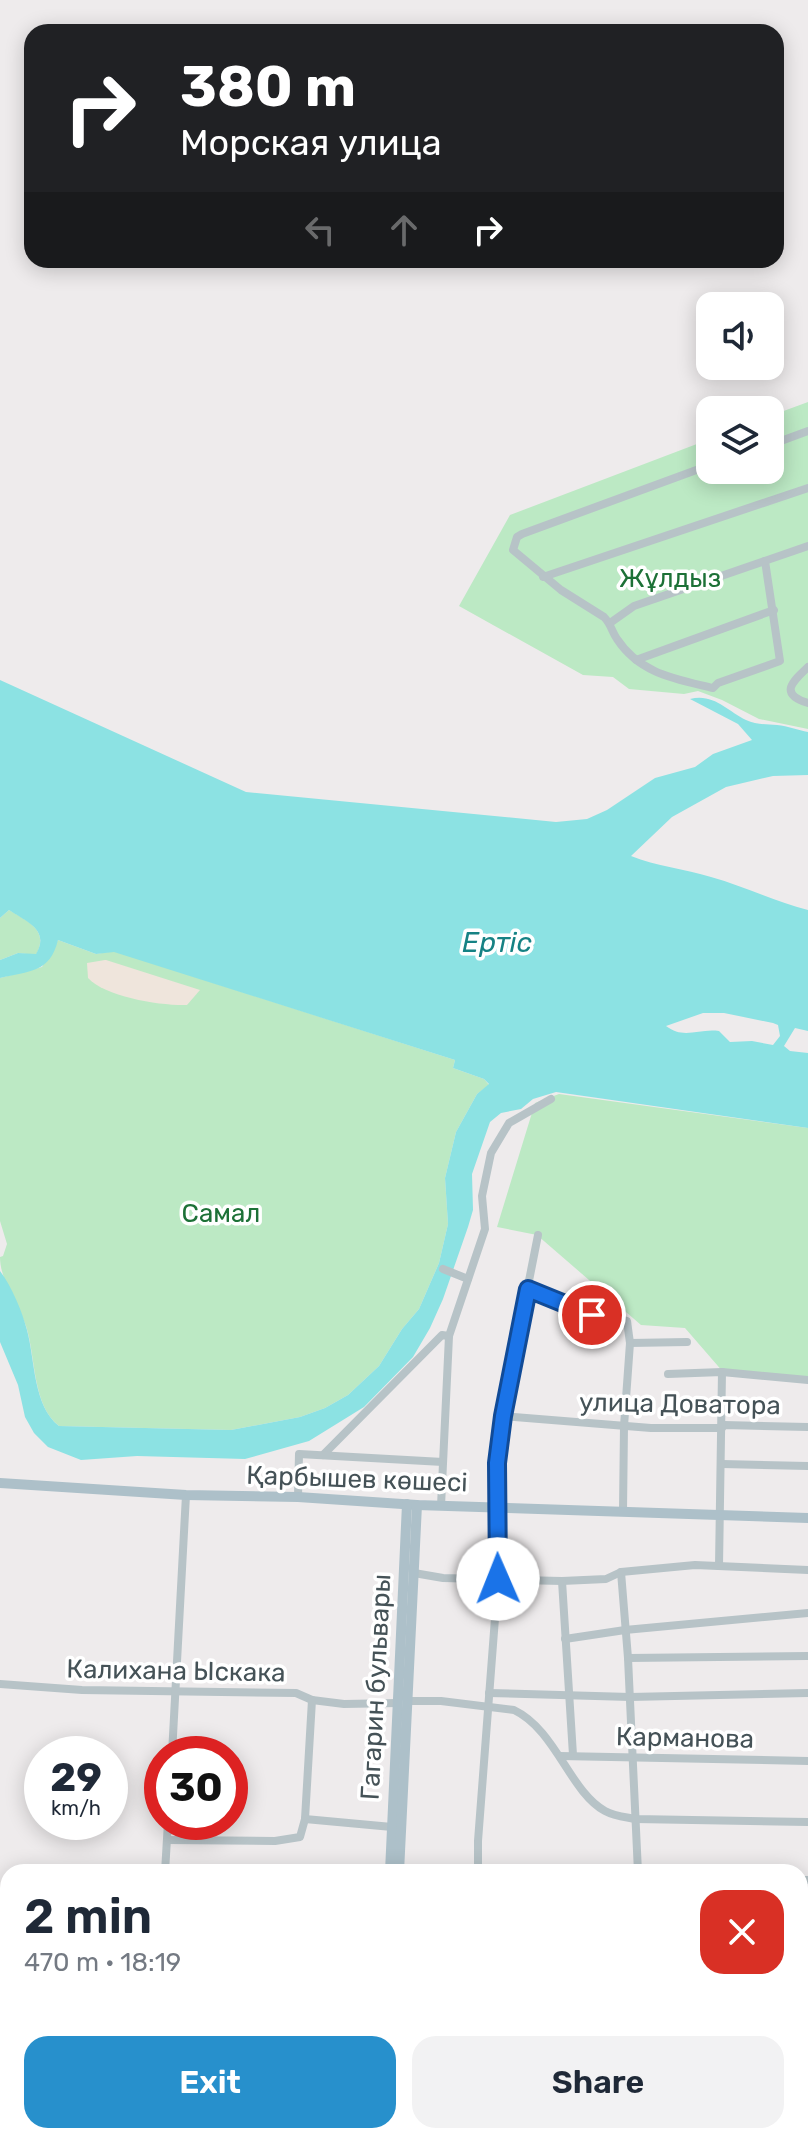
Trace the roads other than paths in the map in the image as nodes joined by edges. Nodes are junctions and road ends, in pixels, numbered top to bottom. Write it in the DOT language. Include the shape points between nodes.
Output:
graph roads {
  1 [pos="808,431"];
  2 [pos="784,440"];
  3 [pos="696,470"];
  4 [pos="808,488"];
  5 [pos="808,546"];
  6 [pos="765,561"];
  7 [pos="543,577"];
  8 [pos="774,610"];
  9 [pos="610,623"];
  10 [pos="636,660"];
  11 [pos="808,667"];
  12 [pos="808,703"];
  13 [pos="551,1099"];
  14 [pos="538,1235"];
  15 [pos="443,1269"];
  16 [pos="468,1279"];
  17 [pos="528,1289"];
  18 [pos="449,1336"];
  19 [pos="687,1342"];
  20 [pos="630,1343"];
  21 [pos="722,1372"];
  22 [pos="668,1374"];
  23 [pos="808,1380"];
  24 [pos="503,1416"];
  25 [pos="624,1426"];
  26 [pos="808,1427"];
  27 [pos="722,1428"];
  28 [pos="323,1455"];
  29 [pos="443,1462"];
  30 [pos="722,1464"];
  31 [pos="808,1466"];
  32 [pos="0,1483"];
  33 [pos="186,1495"];
  34 [pos="298,1497"];
  35 [pos="412,1504"];
  36 [pos="441,1506"];
  37 [pos="497,1506"];
  38 [pos="623,1511"];
  39 [pos="721,1514"];
  40 [pos="808,1518"];
  41 [pos="719,1566"];
  42 [pos="808,1570"];
  43 [pos="621,1572"];
  44 [pos="414,1573"];
  45 [pos="498,1579"];
  46 [pos="562,1581"];
  47 [pos="808,1613"];
  48 [pos="625,1630"];
  49 [pos="565,1639"];
  50 [pos="808,1656"];
  51 [pos="628,1658"];
  52 [pos="0,1684"];
  53 [pos="176,1693"];
  54 [pos="489,1693"];
  55 [pos="808,1693"];
  56 [pos="569,1696"];
  57 [pos="630,1697"];
  58 [pos="312,1700"];
  59 [pos="403,1702"];
  60 [pos="488,1707"];
  61 [pos="173,1736"];
  62 [pos="573,1755"];
  63 [pos="560,1756"];
  64 [pos="633,1757"];
  65 [pos="808,1761"];
  66 [pos="305,1819"];
  67 [pos="635,1819"];
  68 [pos="808,1822"];
  69 [pos="392,1827"];
  70 [pos="167,1840"];
  71 [pos="199,1840"];
  72 [pos="166,1864"];
  73 [pos="390,1864"];
  74 [pos="399,1864"];
  75 [pos="478,1864"];
  76 [pos="638,1864"];
  1 -- 2 [label="street"];
  3 -- 7 [label="street" via="522,534 513,550"];
  4 -- 7 [label="street"];
  5 -- 6 [label="street"];
  6 -- 8 [label="street"];
  6 -- 9 [label="street" via="634,606"];
  7 -- 9 [label="street"];
  8 -- 10 [label="street"];
  8 -- 10 [label="street" via="778,664 713,688 647,670"];
  9 -- 10 [label="street" via="616,639"];
  11 -- 12 [label="street" via="790,688 798,700"];
  13 -- 16 [label="street" via="509,1123 491,1153 482,1196 485,1229"];
  14 -- 17 [label="street"];
  15 -- 16 [label="street"];
  16 -- 18 [label="street"];
  17 -- 20 [label="street" via="579,1311 627,1321"];
  17 -- 24 [label="street"];
  18 -- 28 [label="street" via="442,1335"];
  18 -- 29 [label="street"];
  19 -- 20 [label="street"];
  20 -- 25 [label="street"];
  21 -- 22 [label="street"];
  21 -- 23 [label="street"];
  21 -- 27 [label="street"];
  24 -- 25 [label="street, улица Доватора"];
  24 -- 37 [label="street"];
  25 -- 27 [label="street, улица Доватора"];
  25 -- 38 [label="street"];
  26 -- 27 [label="street, улица Доватора"];
  27 -- 30 [label="street"];
  28 -- 29 [label="street"];
  28 -- 34 [label="street" via="299,1454"];
  29 -- 36 [label="street"];
  30 -- 31 [label="street"];
  30 -- 39 [label="street"];
  32 -- 33 [label="main road, Қарбышев көшесі"];
  33 -- 34 [label="main road, Қарбышев көшесі"];
  33 -- 53 [label="street"];
  34 -- 35 [label="main road, Қарбышев көшесі"];
  35 -- 36 [label="main road, Қарбышев көшесі"];
  35 -- 44 [label="main road, Гагарин бульвары"];
  35 -- 59 [label="main road, Гагарин бульвары"];
  36 -- 37 [label="main road, Қарбышев көшесі"];
  37 -- 38 [label="main road, Қарбышев көшесі"];
  37 -- 45 [label="street"];
  38 -- 39 [label="main road, Қарбышев көшесі"];
  39 -- 40 [label="main road, Қарбышев көшесі"];
  39 -- 41 [label="street"];
  41 -- 42 [label="street"];
  41 -- 43 [label="street"];
  43 -- 46 [label="street" via="606,1579"];
  43 -- 48 [label="street"];
  44 -- 45 [label="street"];
  44 -- 59 [label="main road, Гагарин бульвары"];
  45 -- 46 [label="street"];
  45 -- 54 [label="street"];
  46 -- 49 [label="street"];
  47 -- 48 [label="street"];
  48 -- 49 [label="street"];
  48 -- 51 [label="street"];
  49 -- 56 [label="street"];
  50 -- 51 [label="street"];
  51 -- 57 [label="street"];
  52 -- 53 [label="street, Калихана Ыскака"];
  53 -- 58 [label="street, Калихана Ыскака" via="296,1693"];
  53 -- 61 [label="street"];
  54 -- 56 [label="street"];
  54 -- 60 [label="street"];
  55 -- 57 [label="street"];
  56 -- 57 [label="street"];
  56 -- 62 [label="street"];
  57 -- 64 [label="street"];
  58 -- 59 [label="street, Калихана Ыскака"];
  58 -- 66 [label="street"];
  59 -- 60 [label="street, Калихана Ыскака"];
  59 -- 69 [label="main road, Гагарин бульвары"];
  59 -- 74 [label="main road, Гагарин бульвары"];
  60 -- 63 [label="street, Калихана Ыскака" via="523,1714"];
  60 -- 75 [label="street"];
  62 -- 63 [label="street, Карманова"];
  62 -- 64 [label="street, Карманова"];
  63 -- 67 [label="street, Калихана Ыскака" via="590,1801 609,1814"];
  64 -- 65 [label="street, Карманова"];
  64 -- 67 [label="street"];
  66 -- 69 [label="street"];
  66 -- 71 [label="street" via="300,1837"];
  67 -- 68 [label="street, Калихана Ыскака"];
  67 -- 76 [label="street"];
  69 -- 73 [label="main road, Гагарин бульвары"];
  70 -- 72 [label="street"];
}
